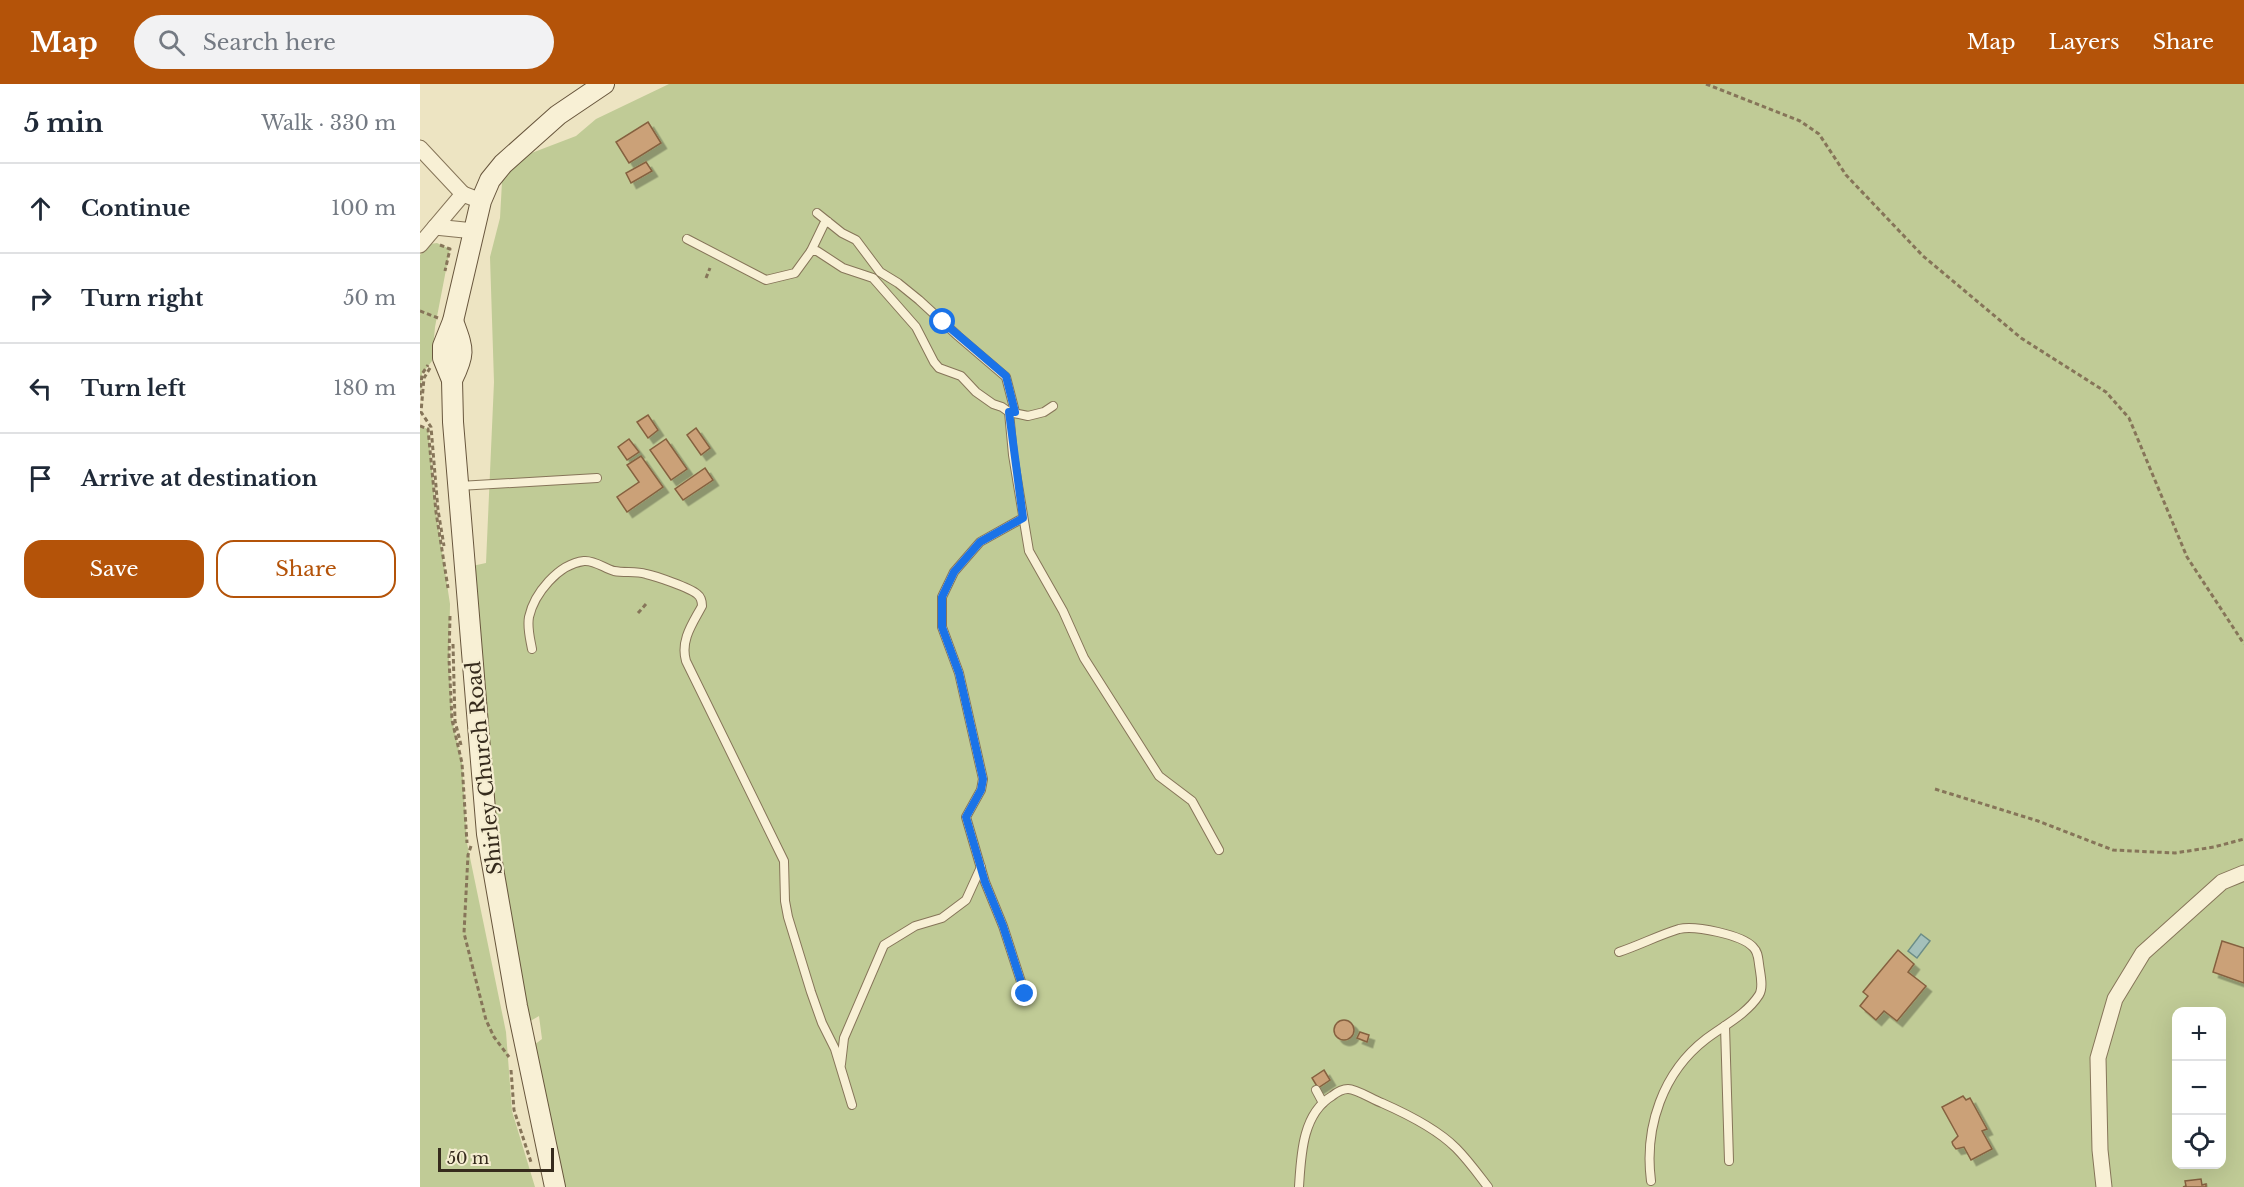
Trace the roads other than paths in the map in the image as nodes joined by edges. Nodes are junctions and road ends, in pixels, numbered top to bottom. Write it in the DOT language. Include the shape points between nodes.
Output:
graph roads {
  1 [pos="604,84"];
  2 [pos="420,148"];
  3 [pos="472,198"];
  4 [pos="817,213"];
  5 [pos="828,222"];
  6 [pos="435,227"];
  7 [pos="474,231"];
  8 [pos="687,239"];
  9 [pos="420,245"];
  10 [pos="811,251"];
  11 [pos="1053,406"];
  12 [pos="1012,412"];
  13 [pos="597,478"];
  14 [pos="458,486"];
  15 [pos="1023,518"];
  16 [pos="532,649"];
  17 [pos="1219,850"];
  18 [pos="981,867"];
  19 [pos="2244,873"];
  20 [pos="1619,952"];
  21 [pos="1025,994"];
  22 [pos="1725,1026"];
  23 [pos="840,1068"];
  24 [pos="1316,1089"];
  25 [pos="1323,1103"];
  26 [pos="852,1105"];
  27 [pos="1729,1161"];
  28 [pos="1300,1174"];
  29 [pos="1651,1181"];
  30 [pos="555,1187"];
  31 [pos="1299,1187"];
  32 [pos="1307,1187"];
  33 [pos="1488,1187"];
  34 [pos="2104,1187"];
  1 -- 3 [label="street" via="558,115"];
  2 -- 3 [label="street"];
  3 -- 6 [label="street"];
  3 -- 7 [label="street"];
  4 -- 5 [label="lane"];
  5 -- 10 [label="lane"];
  5 -- 12 [label="lane" via="856,240 880,272 919,300 1006,376"];
  6 -- 7 [label="street"];
  6 -- 9 [label="street"];
  7 -- 14 [label="street, Shirley Church Road" via="443,321 462,348 452,380"];
  8 -- 10 [label="lane" via="766,280 795,273"];
  10 -- 12 [label="lane" via="873,278 916,327 939,368 961,376 976,392"];
  11 -- 12 [label="lane" via="1028,416"];
  12 -- 15 [label="lane"];
  13 -- 14 [label="lane"];
  14 -- 30 [label="street, Shirley Church Road" via="487,834 517,1006"];
  15 -- 17 [label="lane" via="1029,550 1084,658 1159,776 1192,801"];
  15 -- 18 [label="lane" via="980,542 954,572 942,597 942,627 959,673 983,779 966,817"];
  16 -- 23 [label="lane" via="528,631 534,603 564,567 592,562 614,571 645,573 697,593 702,606 685,642 686,661 784,861 788,917"];
  18 -- 21 [label="lane"];
  18 -- 23 [label="lane" via="966,900 942,918 915,926 884,945 844,1038"];
  19 -- 34 [label="street" via="2222,882 2143,953 2115,999 2098,1058"];
  20 -- 22 [label="lane" via="1680,929 1697,928 1744,940 1758,954 1761,989 1744,1011"];
  22 -- 27 [label="lane"];
  22 -- 29 [label="lane" via="1686,1056 1668,1082 1649,1138"];
  23 -- 26 [label="lane"];
  24 -- 25 [label="lane"];
  25 -- 28 [label="lane" via="1311,1119 1304,1140"];
  25 -- 33 [label="lane" via="1347,1089 1400,1111 1455,1147"];
  28 -- 31 [label="lane"];
  28 -- 32 [label="lane"];
}
